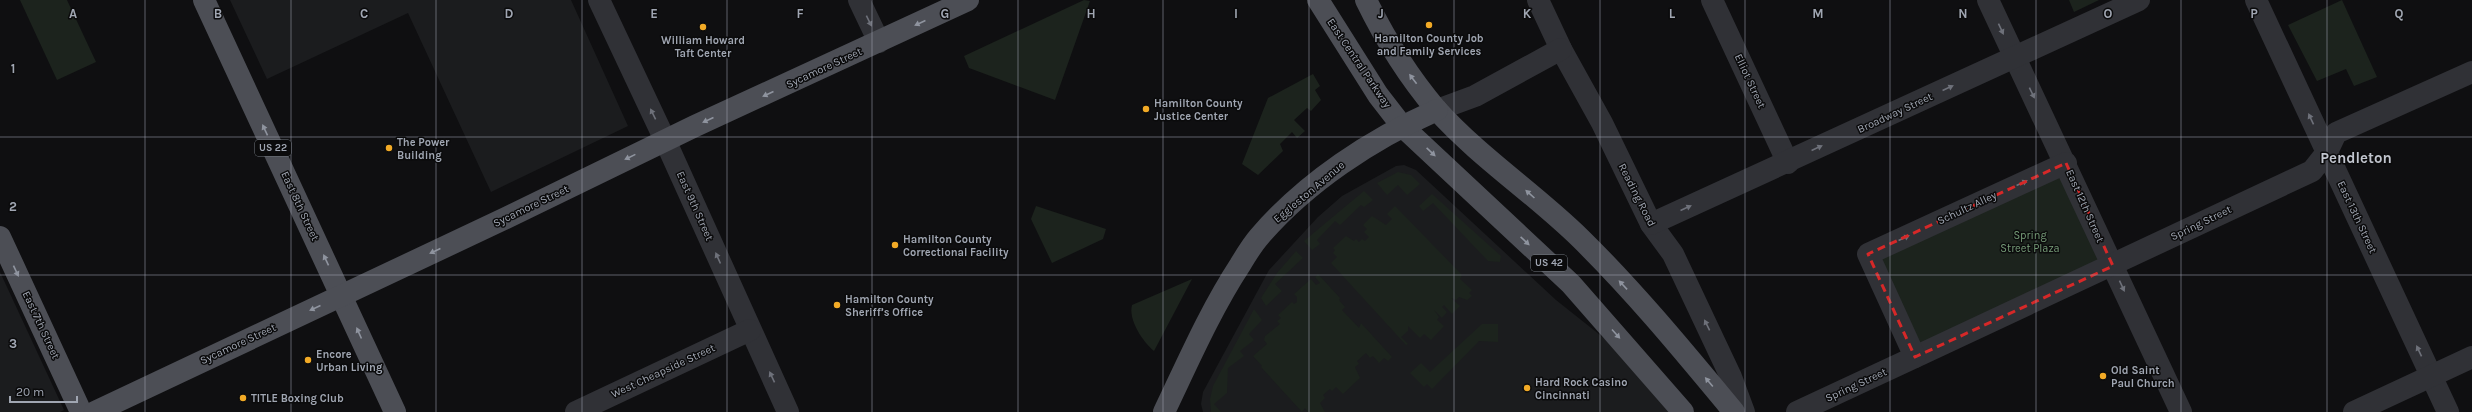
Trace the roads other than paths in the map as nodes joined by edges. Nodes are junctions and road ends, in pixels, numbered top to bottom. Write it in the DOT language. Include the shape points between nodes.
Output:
graph roads {
  1 [pos="204,0"];
  2 [pos="599,0"];
  3 [pos="859,0"];
  4 [pos="968,0"];
  5 [pos="1318,0"];
  6 [pos="1366,0"];
  7 [pos="1538,0"];
  8 [pos="1712,0"];
  9 [pos="1988,0"];
  10 [pos="2256,0"];
  11 [pos="2132,3"];
  12 [pos="879,42"];
  13 [pos="1561,50"];
  14 [pos="2015,58"];
  15 [pos="2472,72"];
  16 [pos="1437,110"];
  17 [pos="1402,126"];
  18 [pos="665,140"];
  19 [pos="2326,152"];
  20 [pos="1788,163"];
  21 [pos="2066,163"];
  22 [pos="1651,224"];
  23 [pos="0,237"];
  24 [pos="2113,266"];
  25 [pos="342,296"];
  26 [pos="750,330"];
  27 [pos="1914,357"];
  28 [pos="2472,357"];
  29 [pos="2431,376"];
  30 [pos="81,412"];
  31 [pos="94,412"];
  32 [pos="396,412"];
  33 [pos="576,412"];
  34 [pos="788,412"];
  35 [pos="1164,412"];
  36 [pos="1683,412"];
  37 [pos="1734,412"];
  38 [pos="1744,412"];
  39 [pos="1797,412"];
  40 [pos="2181,412"];
  41 [pos="2354,412"];
  42 [pos="2448,412"];
  25 -- 1 [label="main road, East 8th Street / US 22, one-way"];
  18 -- 2 [label="street, East 9th Street, one-way"];
  3 -- 12 [label="street, one-way"];
  4 -- 12 [label="main road, Sycamore Street, one-way"];
  5 -- 17 [label="main road, East Central Parkway / US 42" via="1365,75"];
  16 -- 6 [label="main road, one-way" via="1411,77 1380,29"];
  7 -- 13 [label="street, Reading Road"];
  8 -- 20 [label="street, Elliot Street"];
  9 -- 14 [label="street, East 12th Street, one-way"];
  19 -- 10 [label="street, East 13th Street, one-way"];
  11 -- 14 [label="street, Broadway Street"];
  12 -- 18 [label="main road, Sycamore Street, one-way"];
  13 -- 16 [label="street, Eggleston Avenue" via="1475,96"];
  13 -- 22 [label="street, Reading Road" via="1598,117"];
  20 -- 14 [label="street, Broadway Street, one-way"];
  14 -- 21 [label="street, East 12th Street, one-way"];
  15 -- 19 [label="street, Spring Street" via="2336,133"];
  16 -- 17 [label="main road, Eggleston Avenue"];
  37 -- 16 [label="main road, one-way" via="1661,326 1580,238"];
  17 -- 35 [label="main road, Eggleston Avenue" via="1332,170 1258,237 1229,281"];
  17 -- 36 [label="main road, US 42, one-way" via="1572,284"];
  18 -- 25 [label="main road, Sycamore Street, one-way"];
  26 -- 18 [label="street, East 9th Street, one-way"];
  19 -- 24 [label="street, Spring Street" via="2312,171"];
  29 -- 19 [label="street, East 13th Street, one-way"];
  22 -- 20 [label="street, Broadway Street, one-way"];
  21 -- 24 [label="street, East 12th Street"];
  27 -- 21 [label="street, Schultz Alley, one-way" via="1868,254"];
  38 -- 22 [label="street, Reading Road, one-way" via="1732,377 1673,254"];
  23 -- 30 [label="main road, East 7th Street, one-way"];
  24 -- 27 [label="street, Spring Street"];
  24 -- 40 [label="street, East 12th Street, one-way"];
  25 -- 31 [label="main road, Sycamore Street, one-way"];
  32 -- 25 [label="main road, East 8th Street / US 22, one-way"];
  26 -- 33 [label="street, West Cheapside Street"];
  34 -- 26 [label="street, East 9th Street, one-way"];
  27 -- 39 [label="street, Spring Street"];
  28 -- 29 [label="street"];
  29 -- 41 [label="street"];
  29 -- 42 [label="street, East 13th Street"];
}
